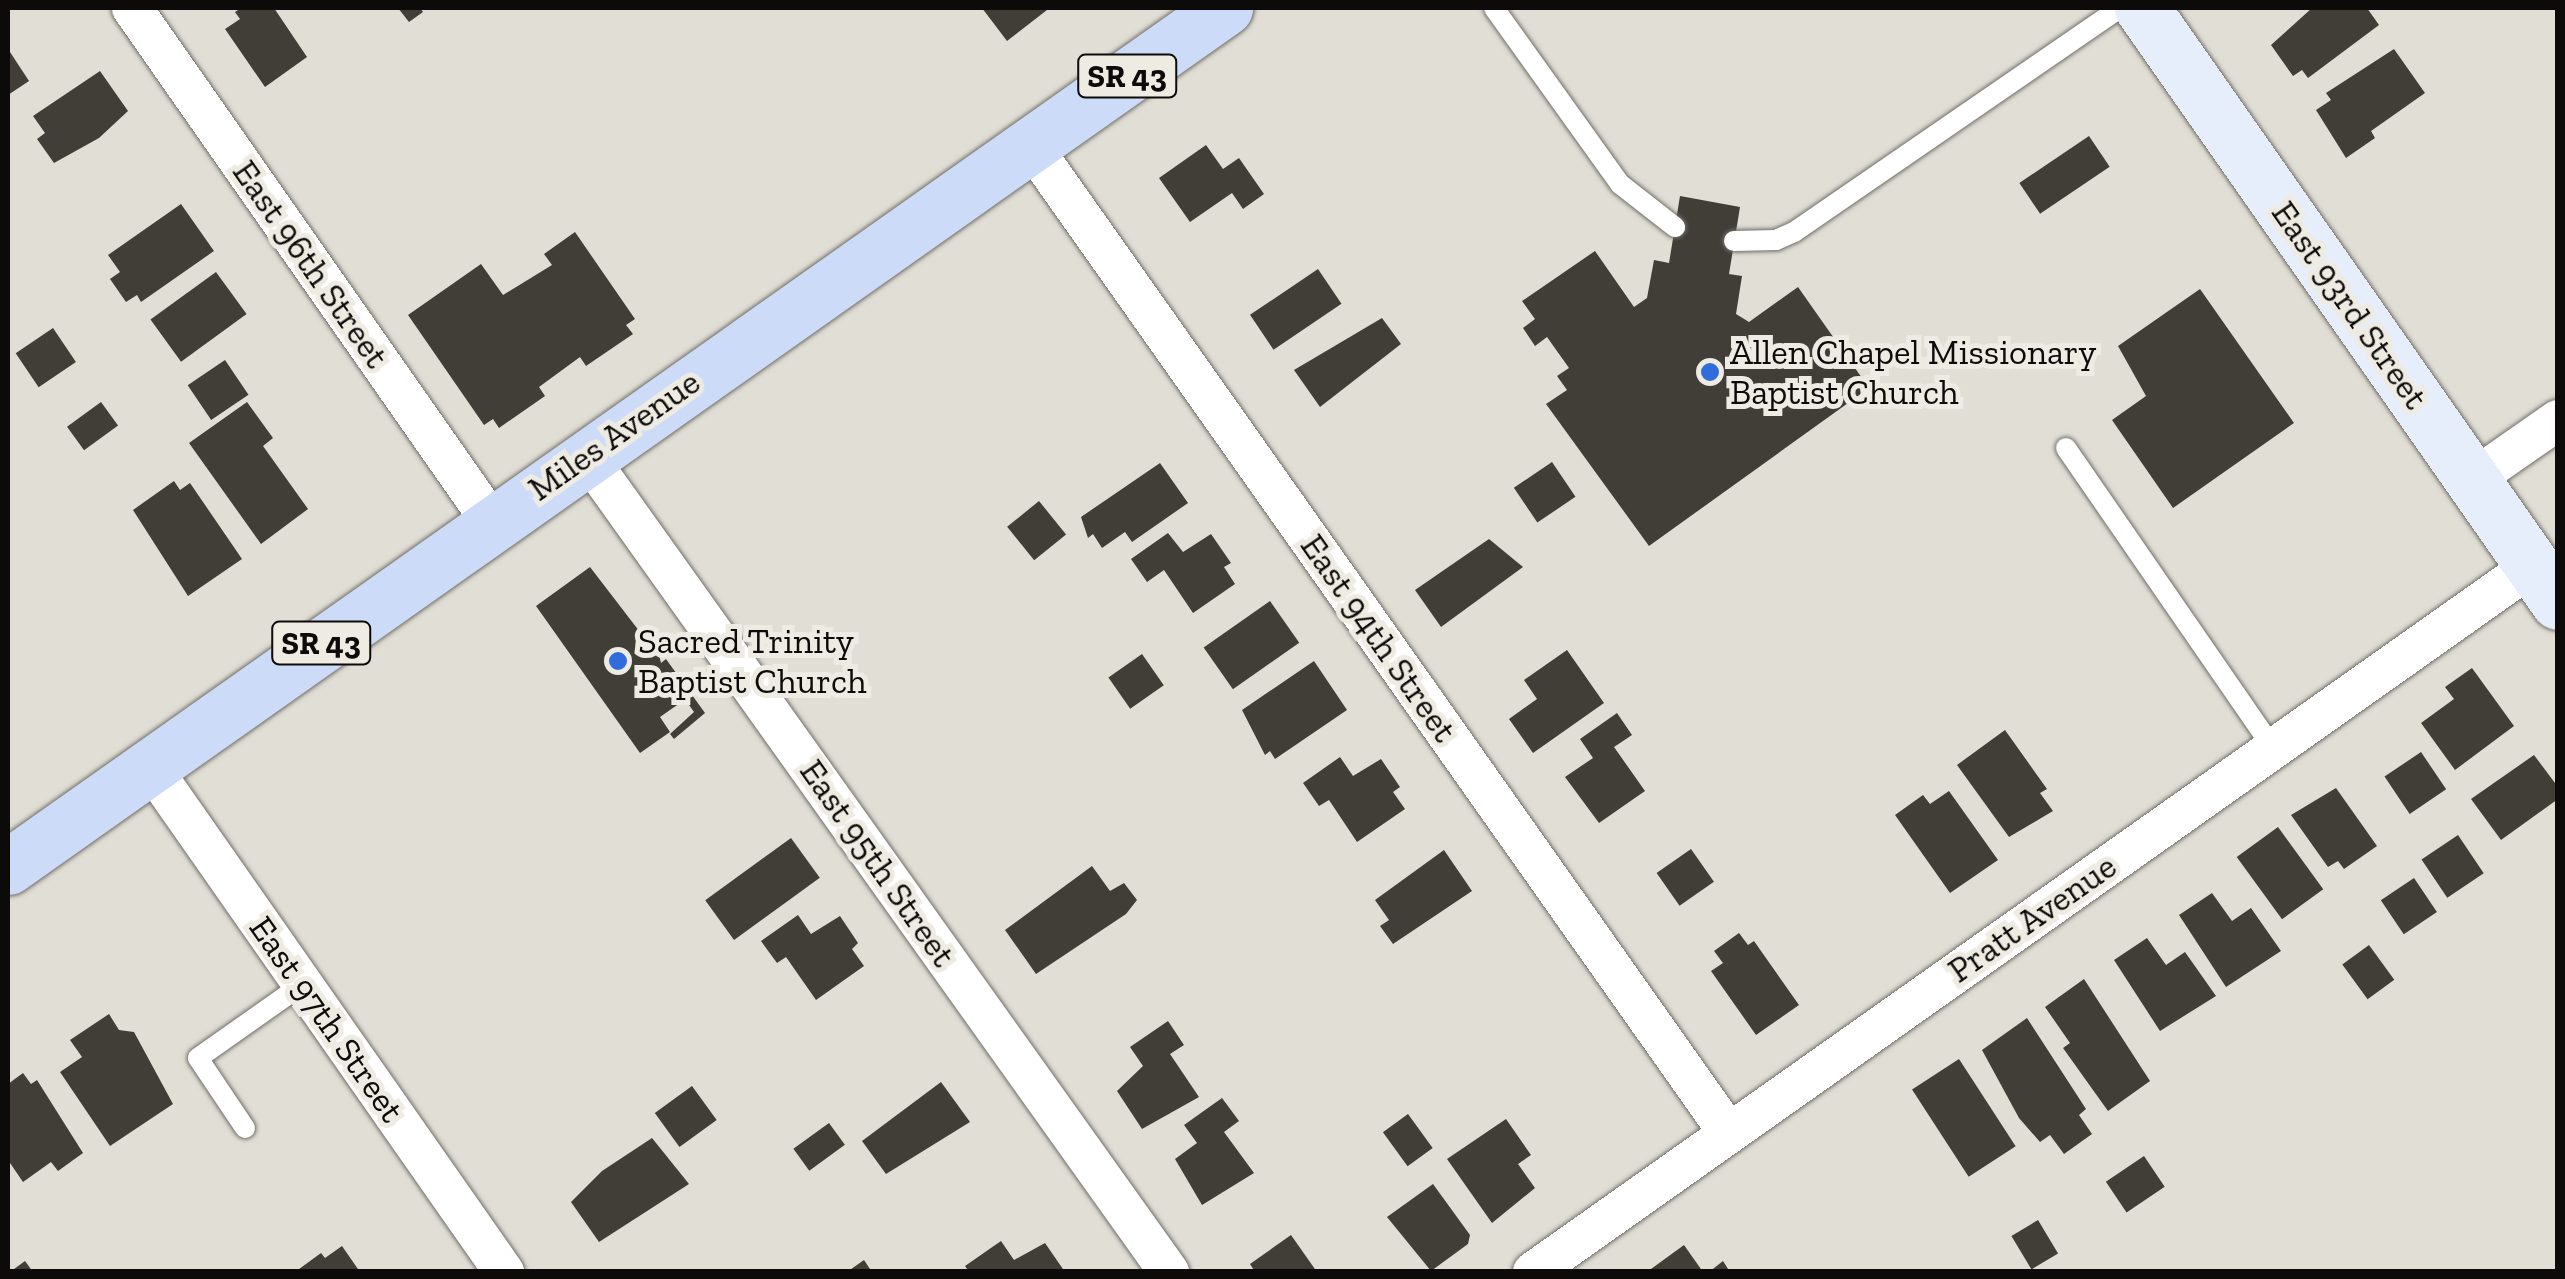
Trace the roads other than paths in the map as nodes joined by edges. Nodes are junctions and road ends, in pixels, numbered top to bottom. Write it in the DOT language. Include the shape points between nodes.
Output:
graph roads {
  1 [pos="132,8"];
  2 [pos="1225,8"];
  3 [pos="1494,8"];
  4 [pos="2120,8"];
  5 [pos="2142,8"];
  6 [pos="1030,144"];
  7 [pos="1674,228"];
  8 [pos="1734,240"];
  9 [pos="2558,420"];
  10 [pos="2066,448"];
  11 [pos="586,455"];
  12 [pos="2472,480"];
  13 [pos="491,520"];
  14 [pos="2545,584"];
  15 [pos="2273,748"];
  16 [pos="150,766"];
  17 [pos="8,867"];
  18 [pos="303,984"];
  19 [pos="245,1128"];
  20 [pos="1728,1132"];
  21 [pos="504,1272"];
  22 [pos="1169,1272"];
  23 [pos="1533,1272"];
  1 -- 13 [label="street, East 96th Street"];
  2 -- 6 [label="main road, Miles Avenue / SR 43"];
  3 -- 7 [label="lane" via="1620,184"];
  4 -- 8 [label="lane" via="1794,232 1776,240"];
  5 -- 12 [label="main road, East 93rd Street"];
  6 -- 11 [label="main road, Miles Avenue / SR 43"];
  6 -- 20 [label="street, East 94th Street"];
  9 -- 12 [label="street"];
  10 -- 15 [label="lane"];
  11 -- 13 [label="main road, Miles Avenue / SR 43"];
  11 -- 22 [label="street, East 95th Street"];
  12 -- 14 [label="main road, East 93rd Street"];
  13 -- 16 [label="main road, Miles Avenue / SR 43"];
  14 -- 15 [label="street, Pratt Avenue"];
  15 -- 20 [label="street, Pratt Avenue"];
  16 -- 17 [label="main road, Miles Avenue / SR 43"];
  16 -- 18 [label="street, East 97th Street"];
  18 -- 19 [label="lane" via="198,1058"];
  18 -- 21 [label="street, East 97th Street"];
  20 -- 23 [label="street, Pratt Avenue"];
}
